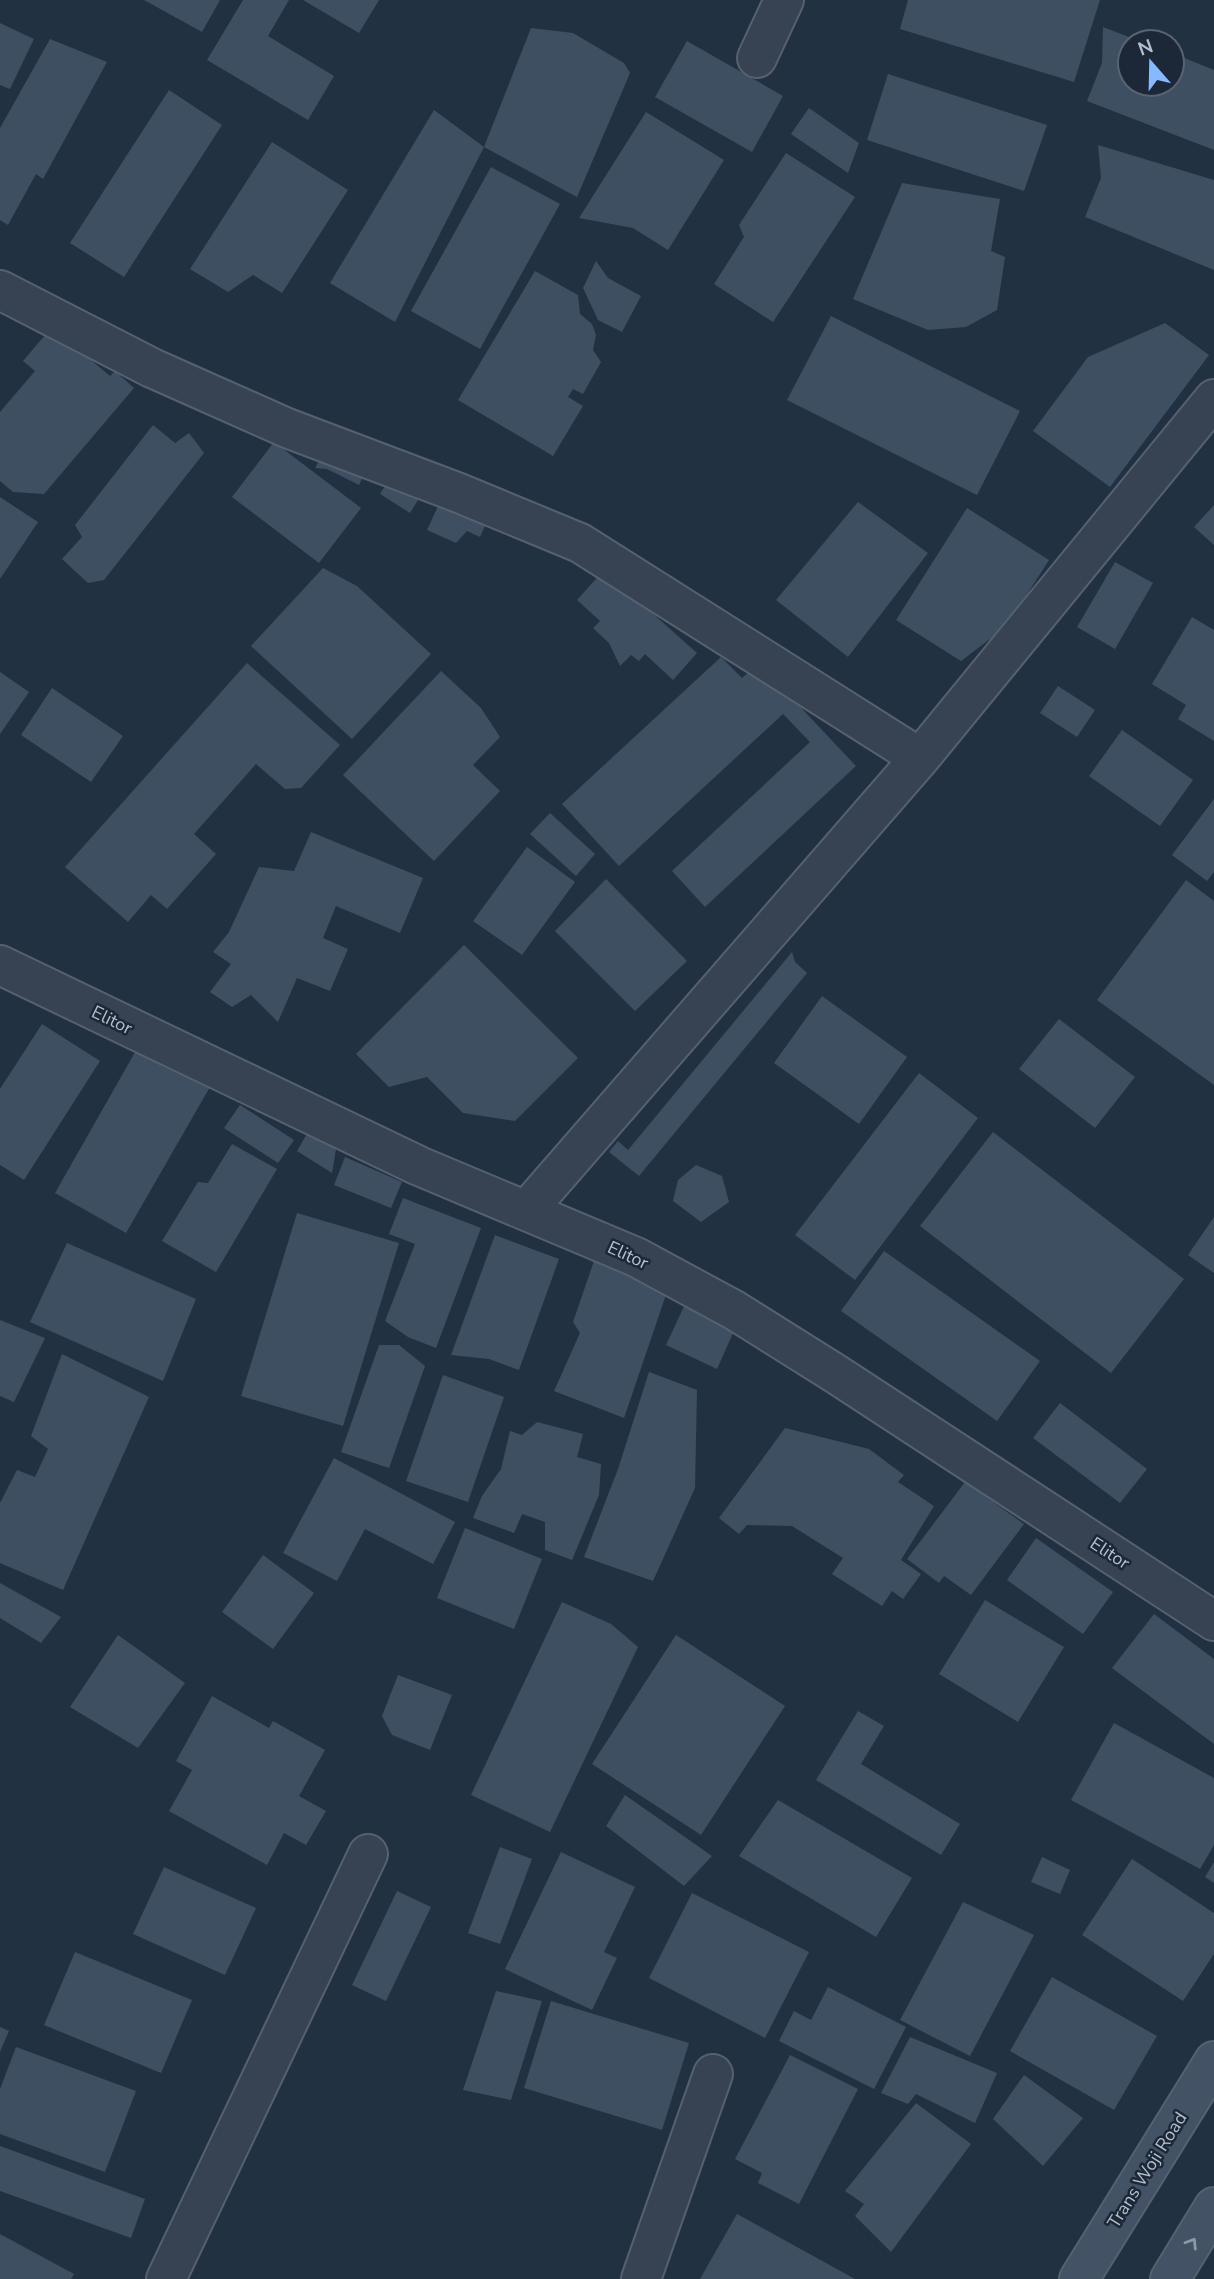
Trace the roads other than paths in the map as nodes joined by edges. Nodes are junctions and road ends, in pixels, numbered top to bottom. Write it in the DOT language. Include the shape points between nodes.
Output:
graph roads {
  1 [pos="784,0"];
  2 [pos="757,58"];
  3 [pos="0,290"];
  4 [pos="1214,399"];
  5 [pos="920,758"];
  6 [pos="0,965"];
  7 [pos="527,1210"];
  8 [pos="1214,1621"];
  9 [pos="368,1854"];
  10 [pos="1214,2062"];
  11 [pos="713,2074"];
  12 [pos="1214,2207"];
  13 [pos="166,2279"];
  14 [pos="641,2279"];
  15 [pos="1079,2279"];
  16 [pos="1170,2279"];
  1 -- 2 [label="street"];
  3 -- 5 [label="street" via="152,368 275,422 580,543"];
  4 -- 5 [label="street"];
  5 -- 7 [label="street"];
  6 -- 7 [label="street, Elitor" via="419,1167"];
  7 -- 8 [label="street, Elitor" via="636,1257 734,1310"];
  9 -- 13 [label="street"];
  10 -- 15 [label="main road, Trans Woji Road"];
  11 -- 14 [label="street"];
  16 -- 12 [label="main road, one-way"];
}
